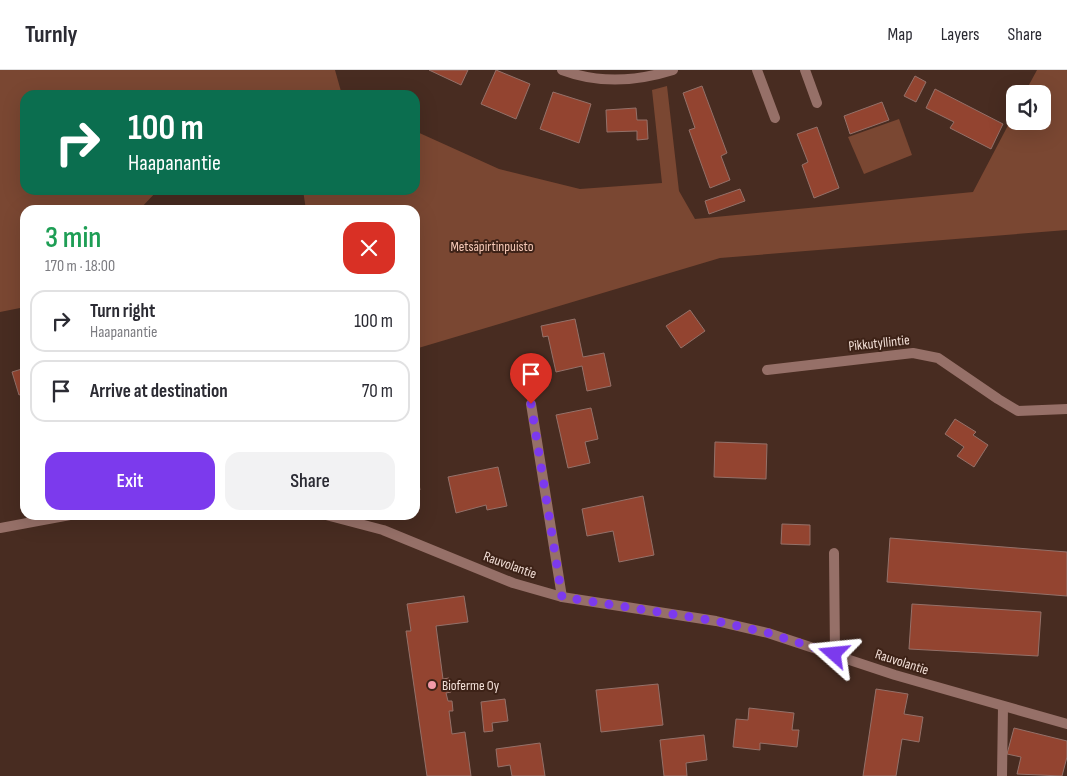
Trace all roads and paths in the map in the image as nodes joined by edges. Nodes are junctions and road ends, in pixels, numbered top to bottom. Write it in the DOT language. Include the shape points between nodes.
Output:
graph roads {
  1 [pos="562,70"];
  2 [pos="672,70"];
  3 [pos="757,70"];
  4 [pos="805,70"];
  5 [pos="817,103"];
  6 [pos="775,118"];
  7 [pos="767,370"];
  8 [pos="531,404"];
  9 [pos="1067,409"];
  10 [pos="43,520"];
  11 [pos="348,520"];
  12 [pos="0,528"];
  13 [pos="834,553"];
  14 [pos="562,597"];
  15 [pos="834,654"];
  16 [pos="1003,707"];
  17 [pos="1067,724"];
  18 [pos="1002,776"];
  1 -- 2 [label="street" via="607,80 639,79"];
  3 -- 6 [label="street"];
  4 -- 5 [label="street"];
  7 -- 9 [label="street, Pikkutyllintie" via="913,353 938,358 1018,411"];
  8 -- 14 [label="street"];
  10 -- 12 [label="street"];
  11 -- 14 [label="street, Rauvolantie" via="425,546 513,584"];
  13 -- 15 [label="street"];
  14 -- 15 [label="street, Rauvolantie" via="716,621"];
  15 -- 16 [label="street, Rauvolantie"];
  16 -- 17 [label="street, Rauvolantie"];
  16 -- 18 [label="street"];
}
